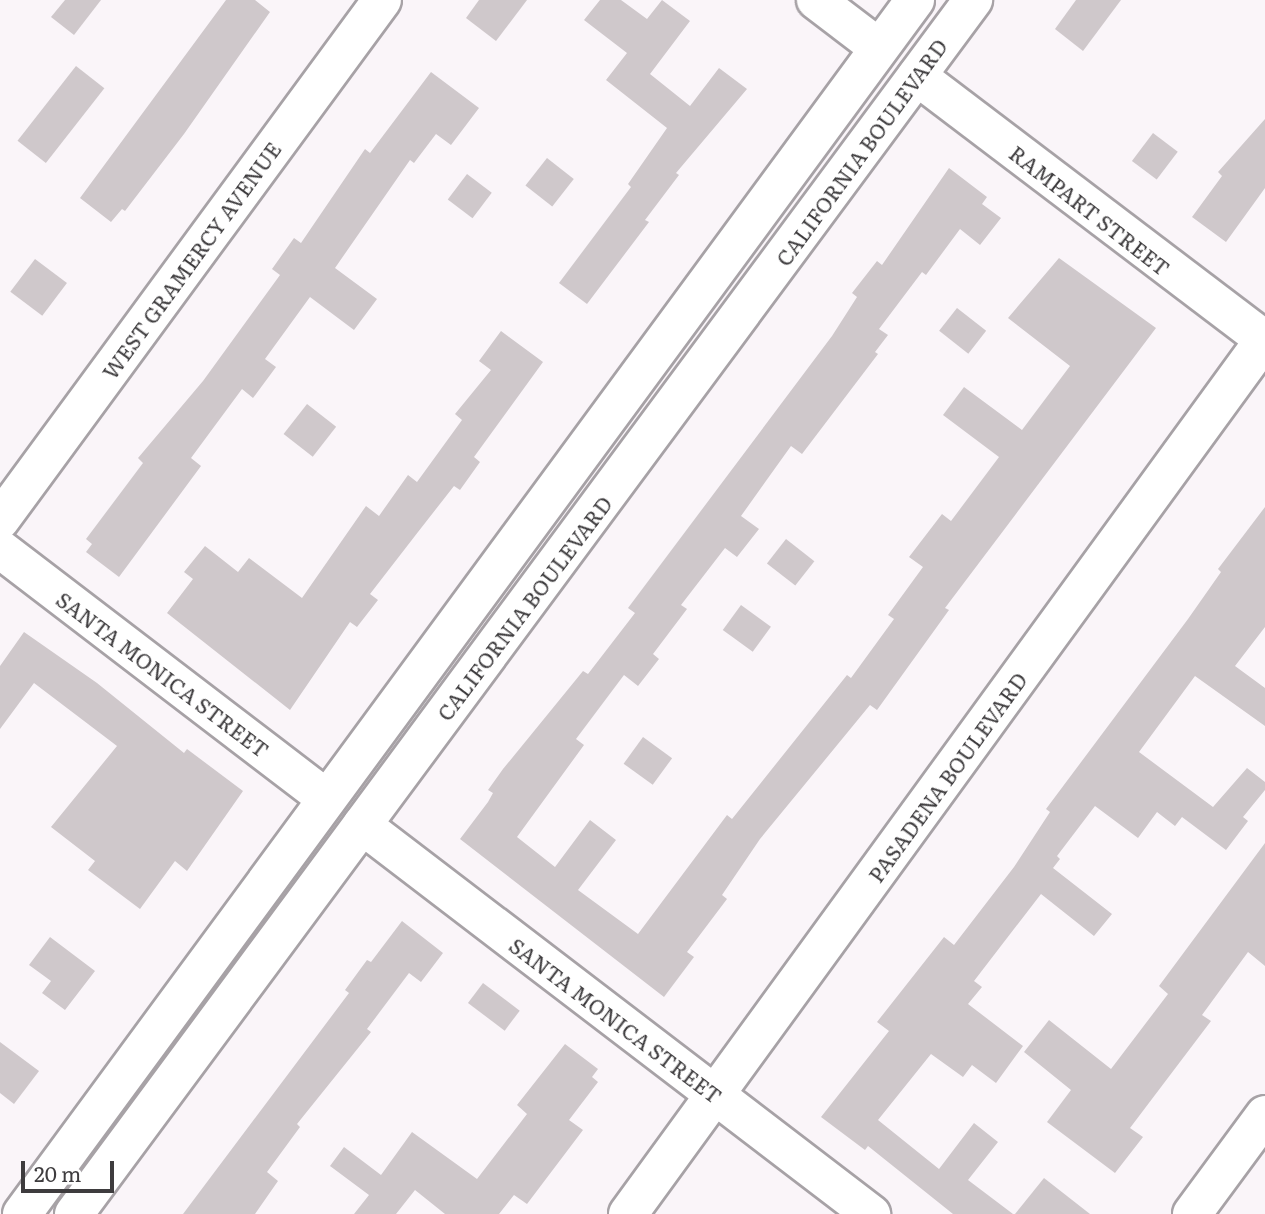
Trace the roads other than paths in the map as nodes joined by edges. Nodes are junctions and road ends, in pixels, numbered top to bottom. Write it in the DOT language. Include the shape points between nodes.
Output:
graph roads {
  1 [pos="382,0"];
  2 [pos="816,0"];
  3 [pos="915,0"];
  4 [pos="972,0"];
  5 [pos="879,48"];
  6 [pos="916,76"];
  7 [pos="1265,340"];
  8 [pos="603,427"];
  9 [pos="640,453"];
  10 [pos="0,520"];
  11 [pos="0,549"];
  12 [pos="326,798"];
  13 [pos="362,825"];
  14 [pos="715,1096"];
  15 [pos="1265,1115"];
  16 [pos="55,1168"];
  17 [pos="82,1203"];
  18 [pos="22,1214"];
  19 [pos="628,1214"];
  20 [pos="871,1214"];
  21 [pos="1192,1214"];
  1 -- 10 [label="street, WEST GRAMERCY AVENUE"];
  2 -- 5 [label="street"];
  3 -- 5 [label="street"];
  4 -- 6 [label="street, CALIFORNIA BOULEVARD"];
  5 -- 6 [label="street" via="910,36 920,44"];
  5 -- 8 [label="street"];
  6 -- 7 [label="street, RAMPART STREET"];
  6 -- 9 [label="street, CALIFORNIA BOULEVARD"];
  7 -- 14 [label="street, PASADENA BOULEVARD"];
  8 -- 9 [label="street"];
  8 -- 12 [label="street"];
  9 -- 13 [label="street, CALIFORNIA BOULEVARD"];
  11 -- 12 [label="street, SANTA MONICA STREET"];
  12 -- 13 [label="street" via="353,790 367,799"];
  12 -- 16 [label="street"];
  13 -- 14 [label="street, SANTA MONICA STREET"];
  13 -- 17 [label="street, CALIFORNIA BOULEVARD"];
  14 -- 19 [label="street, PASADENA BOULEVARD"];
  14 -- 20 [label="street, SANTA MONICA STREET"];
  15 -- 21 [label="street"];
  16 -- 17 [label="street"];
  16 -- 18 [label="street"];
}
